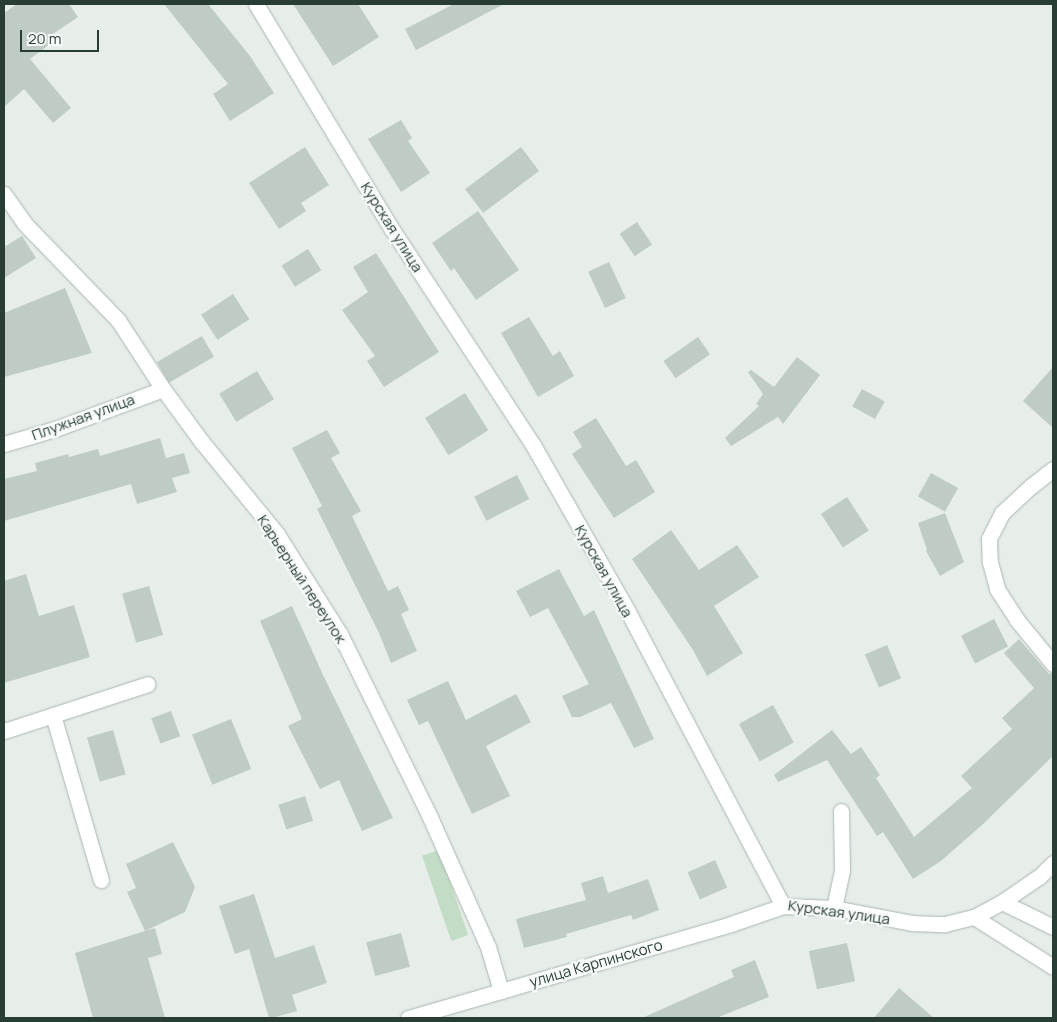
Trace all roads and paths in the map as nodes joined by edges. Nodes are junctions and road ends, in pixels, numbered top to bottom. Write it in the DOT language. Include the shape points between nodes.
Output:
graph roads {
  1 [pos="256,4"];
  2 [pos="4,194"];
  3 [pos="162,389"];
  4 [pos="4,444"];
  5 [pos="1053,469"];
  6 [pos="1053,664"];
  7 [pos="148,684"];
  8 [pos="53,715"];
  9 [pos="4,731"];
  10 [pos="840,811"];
  11 [pos="1053,863"];
  12 [pos="101,880"];
  13 [pos="1002,902"];
  14 [pos="783,906"];
  15 [pos="834,908"];
  16 [pos="974,917"];
  17 [pos="1053,927"];
  18 [pos="1053,967"];
  19 [pos="501,991"];
  20 [pos="408,1018"];
  1 -- 14 [label="street, Курская улица" via="391,228 532,445 627,610"];
  2 -- 3 [label="street, Карьерный переулок" via="24,223 118,320"];
  3 -- 4 [label="street, Плужная улица"];
  3 -- 19 [label="street, Карьерный переулок" via="277,534 340,634 430,814 488,947"];
  5 -- 6 [label="street" via="1002,513 989,539 990,562 997,589 1017,620"];
  7 -- 8 [label="street"];
  8 -- 9 [label="street"];
  8 -- 12 [label="street"];
  10 -- 15 [label="street" via="842,870"];
  11 -- 13 [label="street, Курская улица"];
  13 -- 16 [label="street, Курская улица"];
  13 -- 17 [label="street"];
  14 -- 15 [label="street, Курская улица"];
  14 -- 19 [label="street, улица Карпинского"];
  15 -- 16 [label="street, Курская улица" via="912,923 945,924"];
  16 -- 18 [label="street"];
  19 -- 20 [label="street, улица Карпинского"];
}
